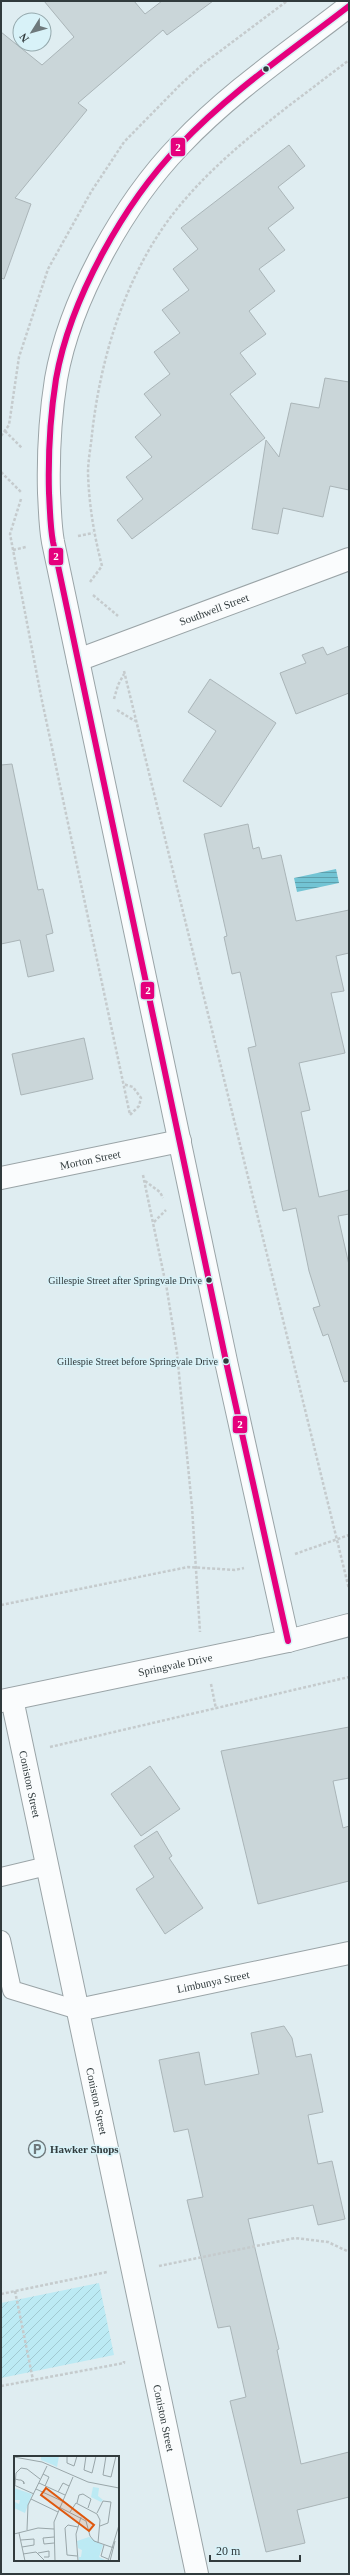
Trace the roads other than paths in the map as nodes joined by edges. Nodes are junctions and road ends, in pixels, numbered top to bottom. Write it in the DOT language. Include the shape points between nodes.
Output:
graph roads {
  1 [pos="349,6"];
  2 [pos="349,559"];
  3 [pos="78,660"];
  4 [pos="180,1141"];
  5 [pos="1,1178"];
  6 [pos="349,1625"];
  7 [pos="288,1641"];
  8 [pos="6,1700"];
  9 [pos="47,1866"];
  10 [pos="1,1877"];
  11 [pos="1,1940"];
  12 [pos="349,1953"];
  13 [pos="78,2010"];
  14 [pos="197,2574"];
  1 -- 3 [label="street" via="239,90 180,145 155,174 110,239 77,307 56,378 48,449 51,533"];
  2 -- 3 [label="street, Southwell Street"];
  3 -- 4 [label="street"];
  4 -- 5 [label="street, Morton Street"];
  4 -- 7 [label="street"];
  6 -- 7 [label="street, Springvale Drive"];
  7 -- 8 [label="street, Springvale Drive"];
  8 -- 9 [label="street, Coniston Street" via="24,1754"];
  9 -- 10 [label="lane"];
  9 -- 13 [label="street, Coniston Street"];
  11 -- 13 [label="lane" via="12,1990"];
  12 -- 13 [label="street, Limbunya Street"];
  13 -- 14 [label="street, Coniston Street"];
}
